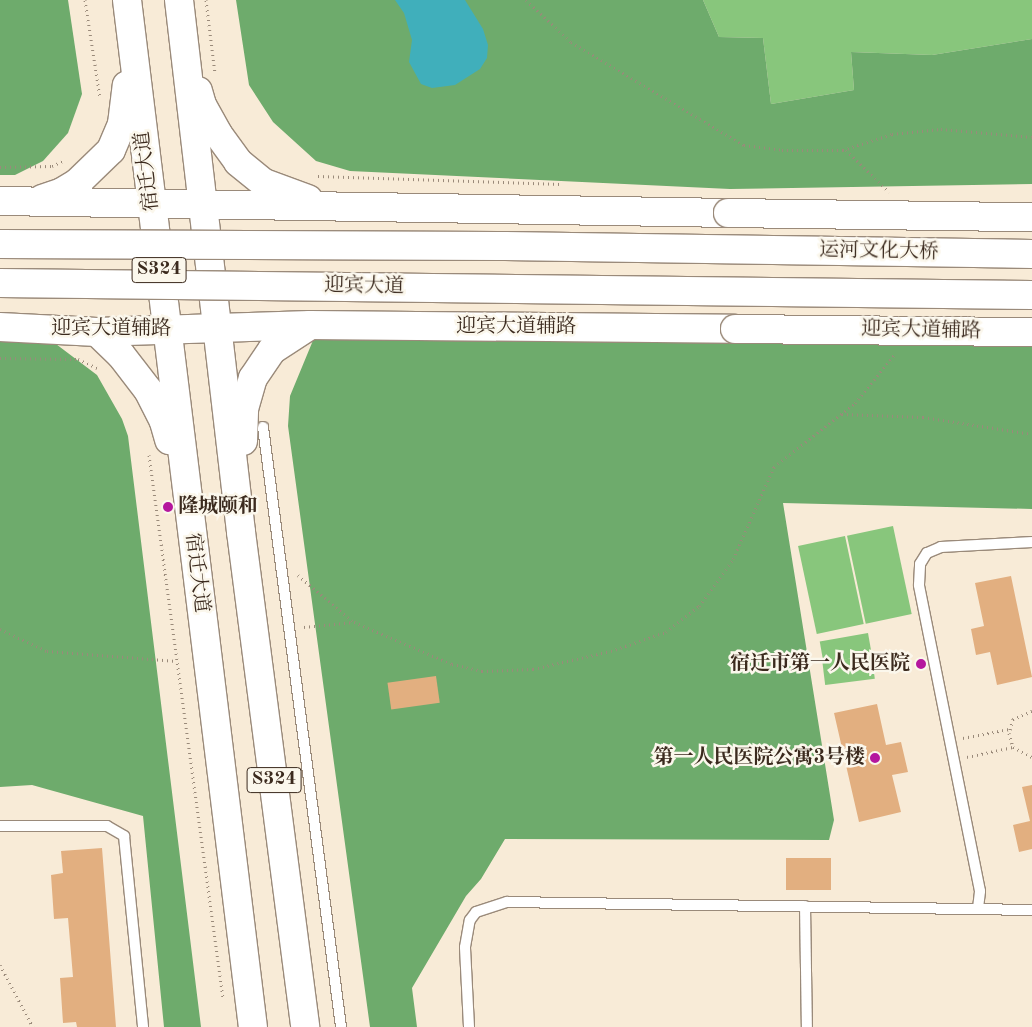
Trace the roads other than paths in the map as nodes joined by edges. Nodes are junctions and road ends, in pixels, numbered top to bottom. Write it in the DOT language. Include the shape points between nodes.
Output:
graph roads {
  1 [pos="127,0"];
  2 [pos="179,0"];
  3 [pos="130,28"];
  4 [pos="183,38"];
  5 [pos="0,201"];
  6 [pos="34,201"];
  7 [pos="151,203"];
  8 [pos="203,204"];
  9 [pos="333,206"];
  10 [pos="1032,216"];
  11 [pos="0,244"];
  12 [pos="726,251"];
  13 [pos="1032,254"];
  14 [pos="0,283"];
  15 [pos="728,292"];
  16 [pos="1032,295"];
  17 [pos="310,325"];
  18 [pos="0,327"];
  19 [pos="217,328"];
  20 [pos="166,330"];
  21 [pos="97,332"];
  22 [pos="1032,332"];
  23 [pos="263,427"];
  24 [pos="241,532"];
  25 [pos="191,539"];
  26 [pos="1032,542"];
  27 [pos="0,826"];
  28 [pos="805,906"];
  29 [pos="978,908"];
  30 [pos="1032,910"];
  31 [pos="143,1027"];
  32 [pos="253,1027"];
  33 [pos="305,1027"];
  34 [pos="341,1027"];
  35 [pos="469,1027"];
  36 [pos="807,1027"];
  1 -- 3 [label="main road, 宿迁大道 / S324"];
  2 -- 4 [label="main road, S324"];
  3 -- 6 [label="main road" via="122,124 111,150 95,169 69,187"];
  3 -- 7 [label="main road, 宿迁大道 / S324"];
  4 -- 8 [label="main road, S324"];
  4 -- 9 [label="main road" via="202,105 238,162 264,183"];
  5 -- 6 [label="main road"];
  6 -- 7 [label="main road"];
  7 -- 8 [label="main road"];
  7 -- 20 [label="main road, 宿迁大道 / S324"];
  8 -- 9 [label="main road"];
  8 -- 19 [label="main road, S324"];
  9 -- 10 [label="main road, bridge"];
  11 -- 12 [label="main road, 迎宾大道, bridge"];
  12 -- 13 [label="main road, 运河文化大桥, bridge"];
  14 -- 15 [label="main road, 迎宾大道, bridge"];
  15 -- 16 [label="main road, 运河文化大桥, bridge"];
  17 -- 19 [label="main road, 迎宾大道辅路"];
  17 -- 22 [label="main road, 迎宾大道辅路, bridge"];
  17 -- 24 [label="main road" via="272,350 253,378 244,409"];
  18 -- 21 [label="main road, 迎宾大道辅路"];
  19 -- 20 [label="main road, 迎宾大道辅路"];
  19 -- 24 [label="main road, S324"];
  20 -- 21 [label="main road, 迎宾大道辅路"];
  20 -- 25 [label="main road, 宿迁大道 / S324"];
  21 -- 25 [label="main road" via="121,355 148,390 164,422"];
  23 -- 34 [label="lane"];
  24 -- 33 [label="main road, S324"];
  25 -- 32 [label="main road, 宿迁大道 / S324"];
  26 -- 29 [label="lane" via="941,547 927,553 920,564 919,585 980,891"];
  27 -- 31 [label="lane" via="107,826 124,836"];
  28 -- 29 [label="lane"];
  28 -- 35 [label="lane" via="507,902 486,907 470,920 465,947"];
  28 -- 36 [label="lane"];
  29 -- 30 [label="lane"];
}
